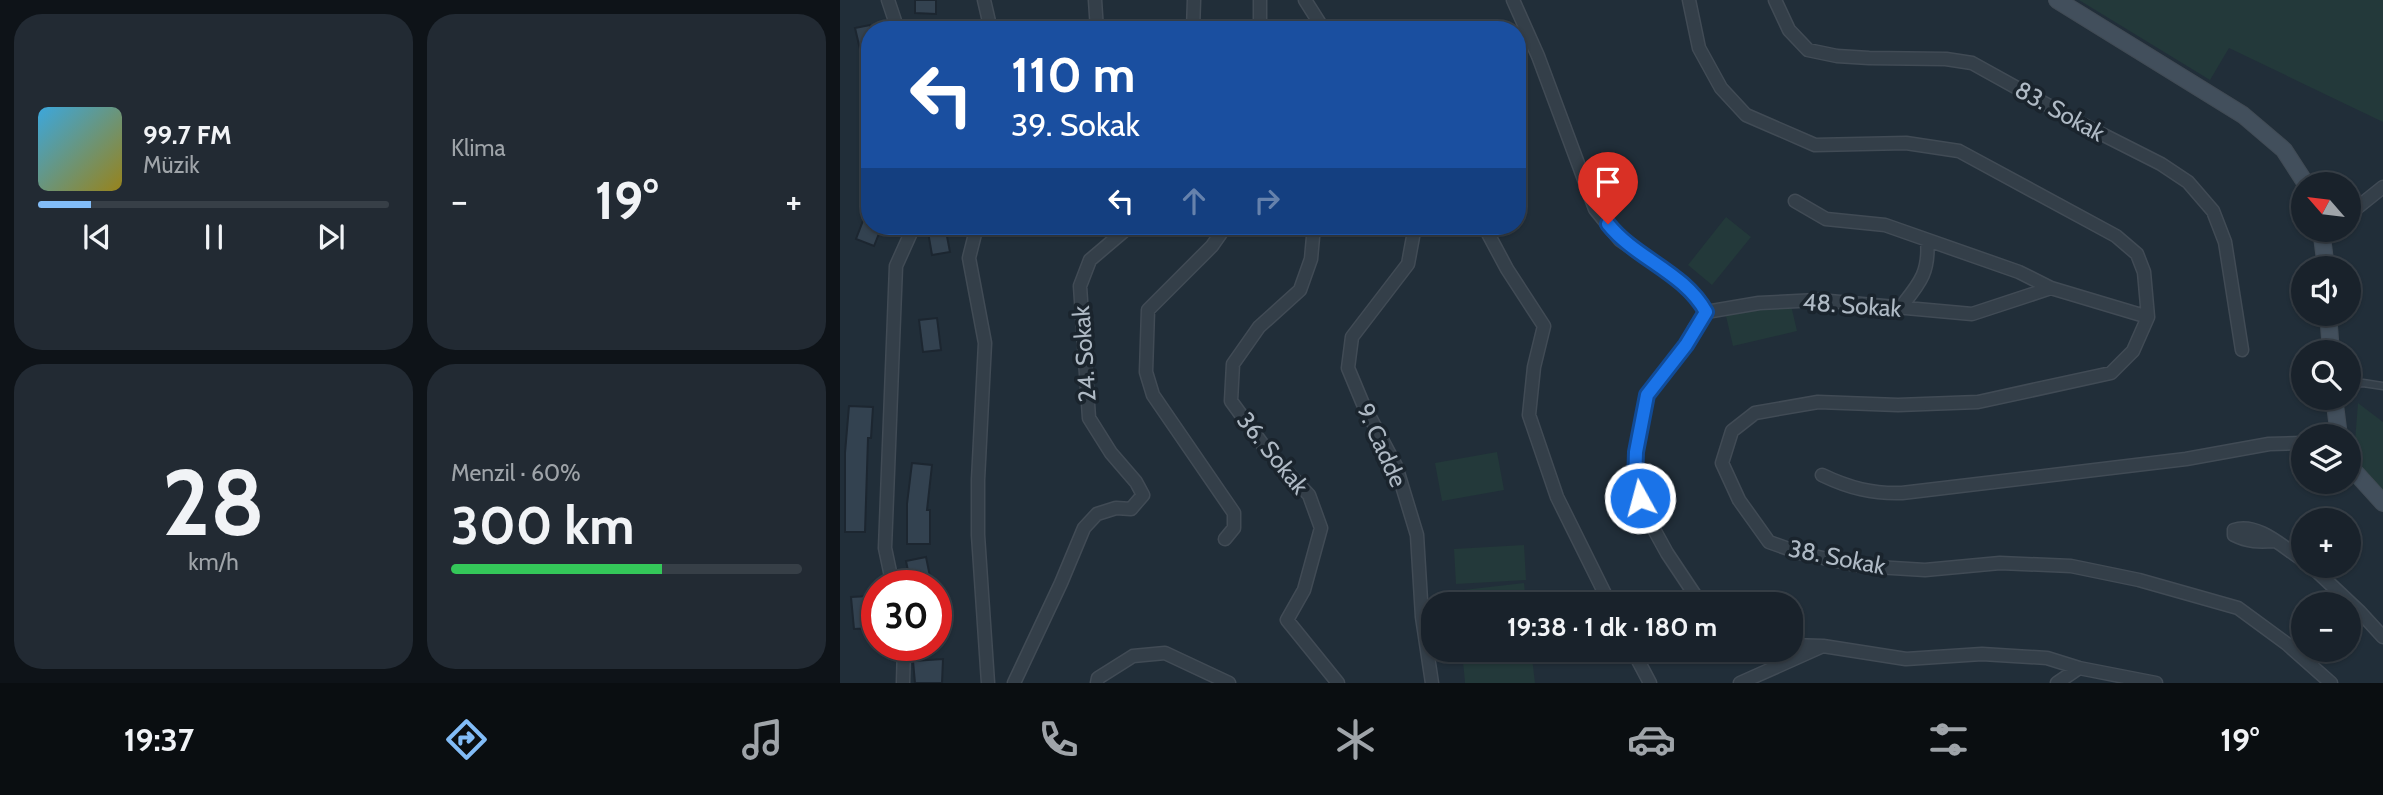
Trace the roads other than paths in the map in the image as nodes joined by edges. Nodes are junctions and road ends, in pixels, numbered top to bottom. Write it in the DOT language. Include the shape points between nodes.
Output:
graph roads {
  1 [pos="888,0"];
  2 [pos="984,0"];
  3 [pos="1095,0"];
  4 [pos="1194,0"];
  5 [pos="1260,0"];
  6 [pos="1305,0"];
  7 [pos="1513,0"];
  8 [pos="1689,0"];
  9 [pos="1775,0"];
  10 [pos="2057,0"];
  11 [pos="895,21"];
  12 [pos="989,21"];
  13 [pos="1096,21"];
  14 [pos="1193,21"];
  15 [pos="1259,21"];
  16 [pos="1318,21"];
  17 [pos="1522,21"];
  18 [pos="1526,29"];
  19 [pos="2298,172"];
  20 [pos="2383,187"];
  21 [pos="1795,201"];
  22 [pos="2361,205"];
  23 [pos="910,235"];
  24 [pos="975,235"];
  25 [pos="1119,235"];
  26 [pos="1220,235"];
  27 [pos="1313,235"];
  28 [pos="1413,235"];
  29 [pos="1489,235"];
  30 [pos="1927,240"];
  31 [pos="2051,288"];
  32 [pos="1900,309"];
  33 [pos="1706,312"];
  34 [pos="2148,317"];
  35 [pos="2242,350"];
  36 [pos="2361,383"];
  37 [pos="2383,386"];
  38 [pos="2291,443"];
  39 [pos="1822,475"];
  40 [pos="2361,479"];
  41 [pos="2383,503"];
  42 [pos="1225,539"];
  43 [pos="2274,541"];
  44 [pos="2291,552"];
  45 [pos="889,570"];
  46 [pos="2324,578"];
  47 [pos="1604,592"];
  48 [pos="1693,592"];
  49 [pos="2383,637"];
  50 [pos="1803,645"];
  51 [pos="1823,646"];
  52 [pos="904,661"];
  53 [pos="1639,662"];
  54 [pos="2079,668"];
  55 [pos="903,683"];
  56 [pos="988,683"];
  57 [pos="1014,683"];
  58 [pos="1097,683"];
  59 [pos="1228,683"];
  60 [pos="1338,683"];
  61 [pos="1432,683"];
  62 [pos="1650,683"];
  63 [pos="1740,683"];
  64 [pos="2057,683"];
  65 [pos="2156,683"];
  66 [pos="2331,683"];
  1 -- 11 [label="street"];
  2 -- 12 [label="street"];
  3 -- 13 [label="street"];
  4 -- 14 [label="street"];
  5 -- 15 [label="street"];
  6 -- 16 [label="street"];
  7 -- 17 [label="street"];
  8 -- 34 [label="street, 38. Sokak" via="1699,48 1721,89 1746,115 1815,145 1906,143 1959,151 2116,236 2137,254 2144,272"];
  9 -- 35 [label="street, 83. Sokak" via="1789,30 1808,50 1847,57 1972,63 2188,182 2213,211 2225,242"];
  10 -- 19 [label="main road" via="2243,115 2284,150"];
  18 -- 33 [label="street" via="1595,209 1620,240 1684,284"];
  20 -- 22 [label="street"];
  21 -- 30 [label="street" via="1826,219 1885,225"];
  23 -- 45 [label="street" via="896,266 885,548"];
  24 -- 56 [label="street" via="969,258 985,343 978,535"];
  25 -- 57 [label="street, 24. Sokak" via="1090,260 1080,286 1089,418 1143,495 1130,509 1097,514 1084,528"];
  26 -- 42 [label="street" via="1148,310 1146,372 1153,395 1234,513 1234,528"];
  27 -- 60 [label="street, 36. Sokak" via="1300,290 1259,327 1233,364 1231,401 1266,449 1309,495 1321,528 1304,590 1286,620"];
  28 -- 61 [label="street, 9. Cadde" via="1408,264 1352,337 1348,368 1396,466 1417,535"];
  29 -- 47 [label="street" via="1544,326 1529,415 1557,497"];
  30 -- 31 [label="street"];
  30 -- 32 [label="street" via="1929,258 1920,283"];
  31 -- 32 [label="street, 48. Sokak" via="1972,314"];
  31 -- 34 [label="street"];
  32 -- 33 [label="street, 48. Sokak" via="1818,300"];
  33 -- 48 [label="street" via="1647,395 1636,452 1635,482 1645,513"];
  34 -- 66 [label="street, 38. Sokak" via="2133,351 2112,373 1978,402 1818,402 1755,413 1732,431 1722,463 1739,500 1769,542 1800,554 1860,566 1925,570 2000,563 2071,566 2139,580 2238,608"];
  36 -- 37 [label="lane"];
  38 -- 39 [label="street" via="1902,493 1869,492"];
  40 -- 41 [label="main road"];
  43 -- 44 [label="street"];
  46 -- 49 [label="street"];
  50 -- 51 [label="street"];
  51 -- 54 [label="street" via="1906,659 1982,654 2047,658"];
  51 -- 63 [label="street"];
  52 -- 55 [label="street"];
  53 -- 62 [label="street"];
  54 -- 64 [label="street"];
  54 -- 65 [label="street"];
  58 -- 59 [label="street" via="1133,656 1165,653"];
}
